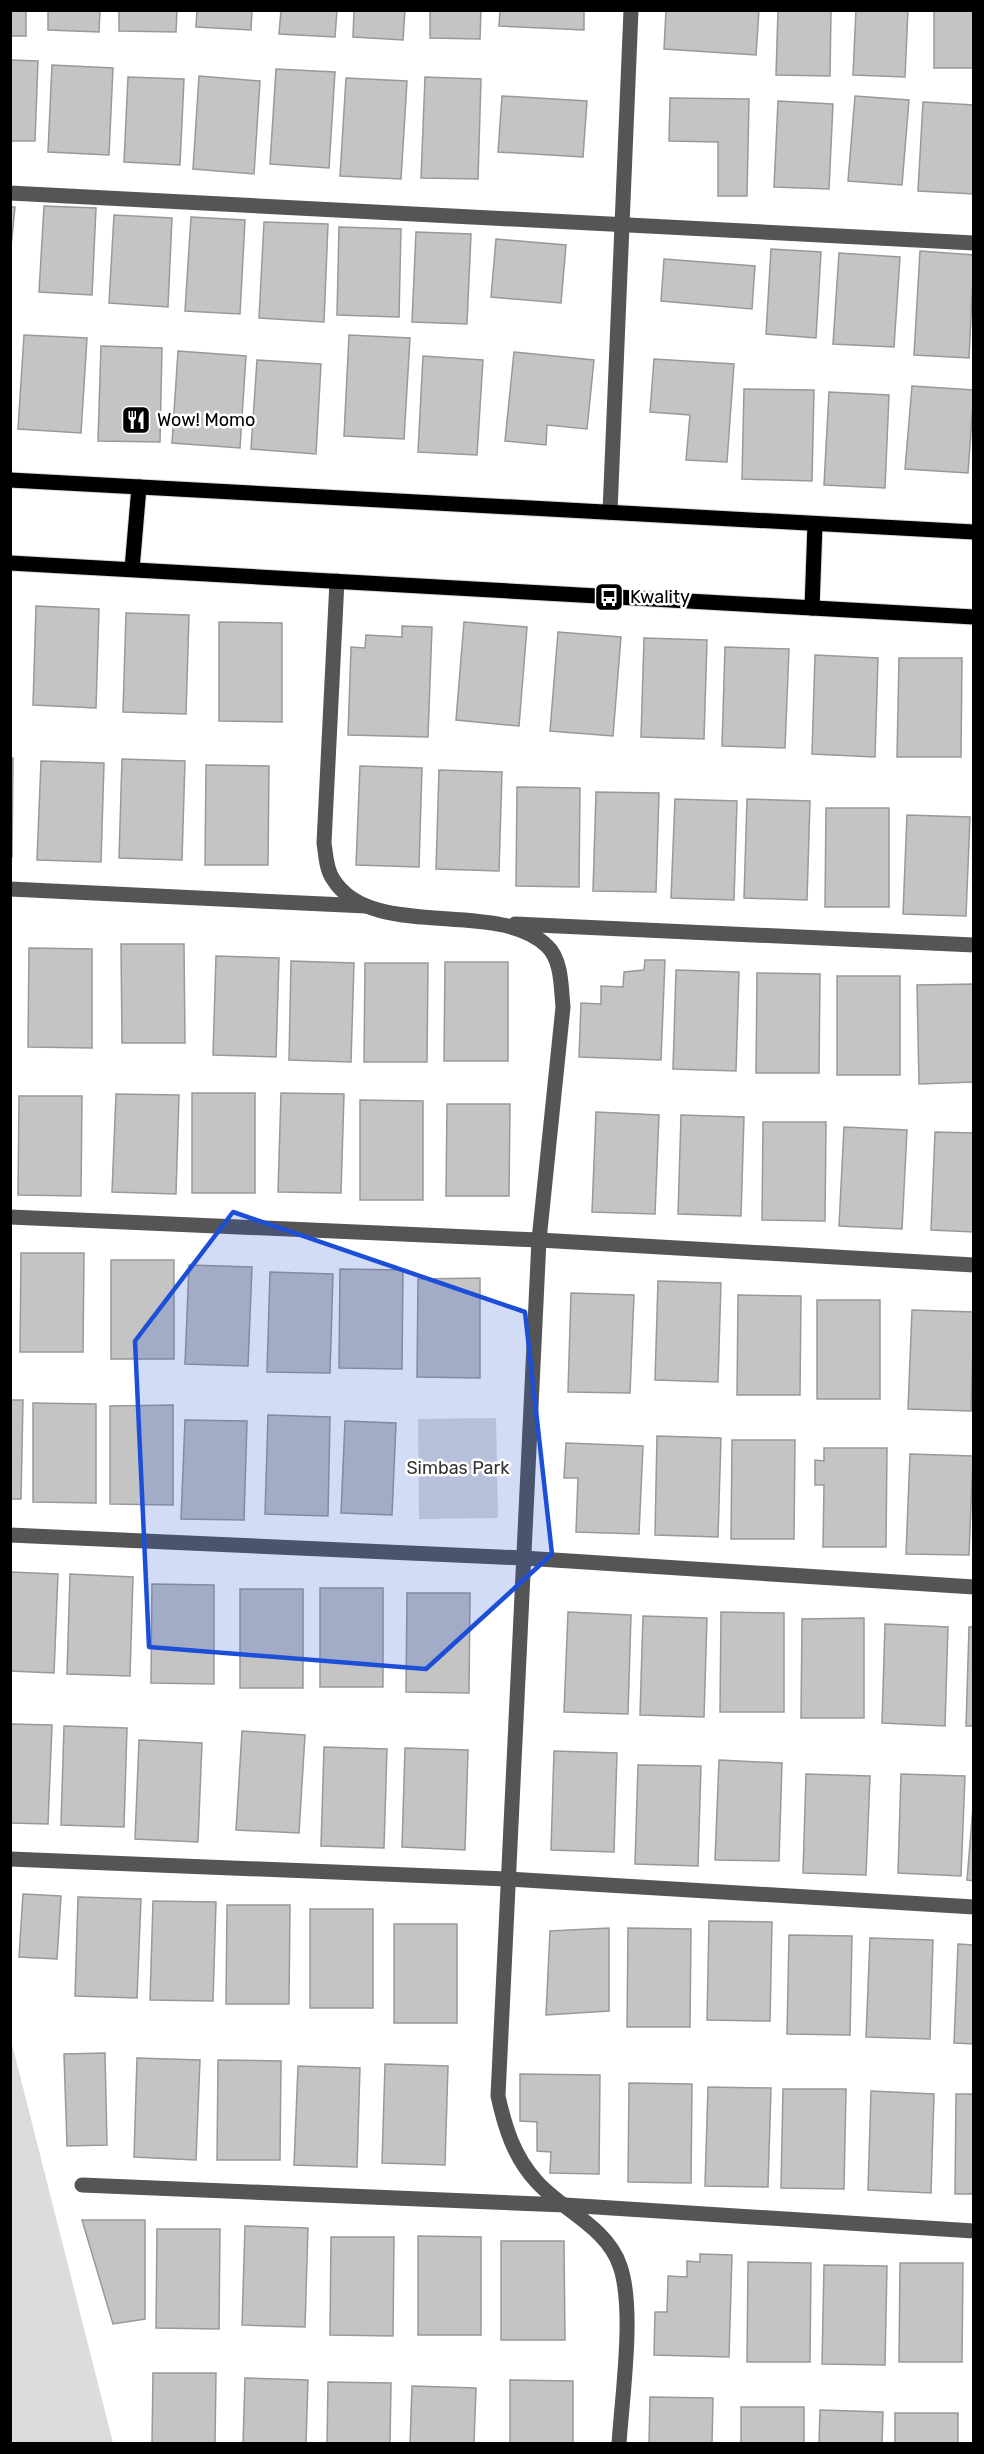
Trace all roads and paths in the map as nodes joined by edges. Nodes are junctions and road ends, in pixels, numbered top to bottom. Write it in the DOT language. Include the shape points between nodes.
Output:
graph roads {
  1 [pos="631,10"];
  2 [pos="10,193"];
  3 [pos="620,225"];
  4 [pos="974,243"];
  5 [pos="10,480"];
  6 [pos="139,487"];
  7 [pos="610,512"];
  8 [pos="815,524"];
  9 [pos="974,532"];
  10 [pos="10,563"];
  11 [pos="132,570"];
  12 [pos="337,581"];
  13 [pos="812,608"];
  14 [pos="974,617"];
  15 [pos="10,889"];
  16 [pos="369,906"];
  17 [pos="481,922"];
  18 [pos="974,945"];
  19 [pos="10,1217"];
  20 [pos="540,1240"];
  21 [pos="974,1265"];
  22 [pos="10,1535"];
  23 [pos="523,1558"];
  24 [pos="974,1587"];
  25 [pos="10,1859"];
  26 [pos="507,1880"];
  27 [pos="974,1907"];
  28 [pos="82,2185"];
  29 [pos="565,2205"];
  30 [pos="974,2231"];
  31 [pos="620,2444"];
  1 -- 3 [label="street"];
  2 -- 3 [label="street"];
  3 -- 4 [label="street"];
  3 -- 7 [label="street"];
  5 -- 6 [label="main road"];
  6 -- 7 [label="main road"];
  6 -- 11 [label="main road"];
  7 -- 8 [label="main road"];
  8 -- 9 [label="main road"];
  8 -- 13 [label="main road"];
  10 -- 11 [label="main road"];
  11 -- 12 [label="main road"];
  12 -- 13 [label="main road"];
  12 -- 16 [label="street" via="324,843 333,879"];
  13 -- 14 [label="main road"];
  15 -- 16 [label="street"];
  16 -- 17 [label="street" via="424,918"];
  17 -- 18 [label="street"];
  17 -- 20 [label="street" via="526,930 548,947 560,972 563,1007"];
  19 -- 20 [label="street"];
  20 -- 21 [label="street"];
  20 -- 23 [label="street"];
  22 -- 23 [label="street"];
  23 -- 24 [label="street"];
  23 -- 26 [label="street"];
  25 -- 26 [label="street"];
  26 -- 27 [label="street"];
  26 -- 29 [label="street" via="498,2096 505,2129 520,2160 538,2183"];
  28 -- 29 [label="street"];
  29 -- 30 [label="street"];
  29 -- 31 [label="street" via="602,2236 620,2265 627,2305"];
}
